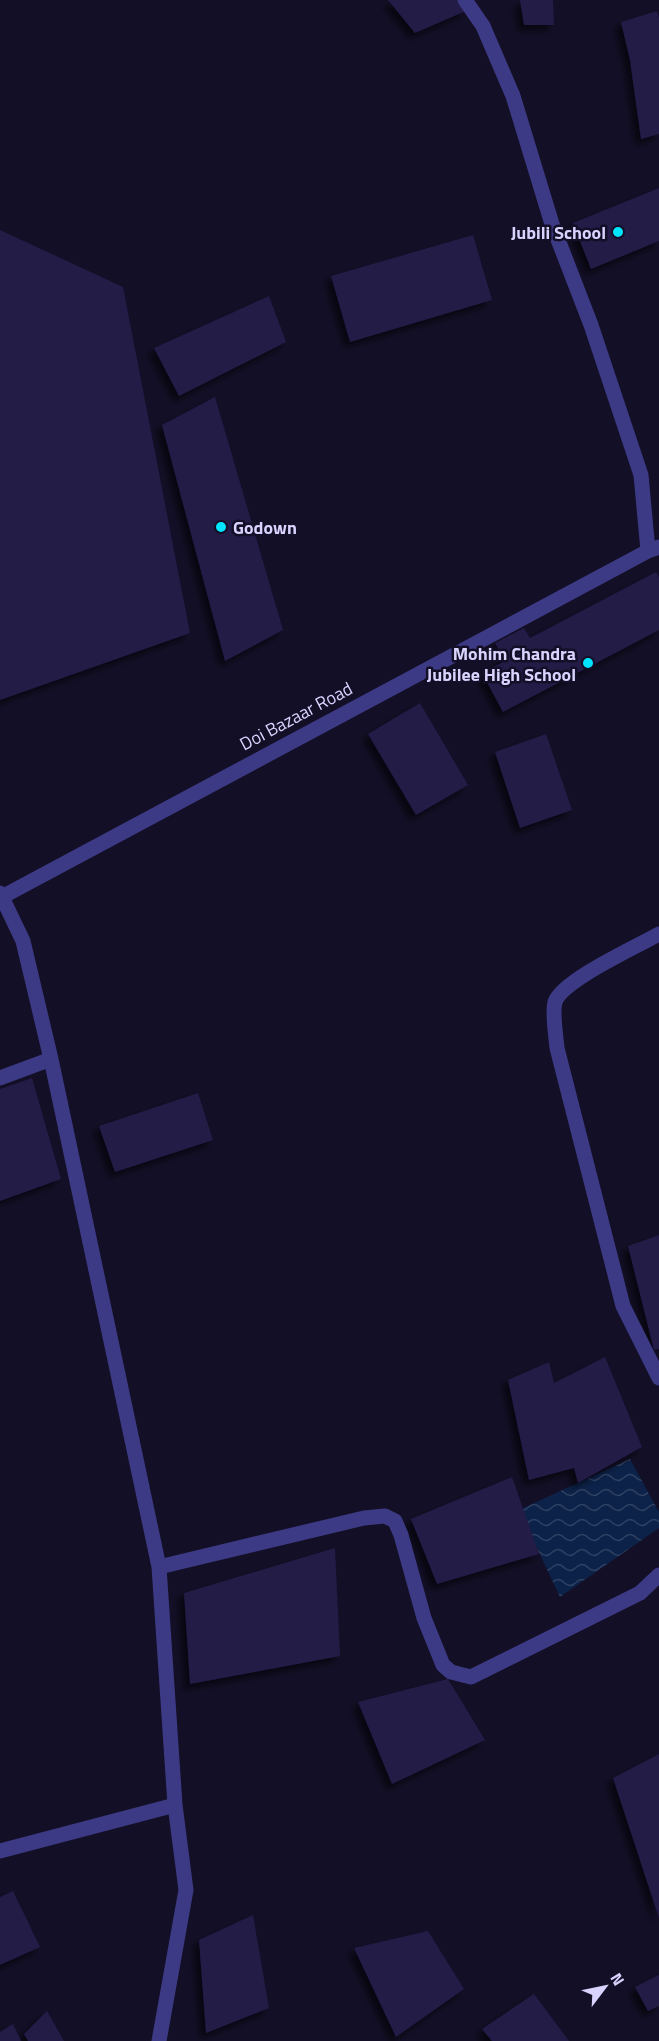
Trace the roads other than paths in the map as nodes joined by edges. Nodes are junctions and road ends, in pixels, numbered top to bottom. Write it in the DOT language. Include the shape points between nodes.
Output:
graph roads {
  1 [pos="465,0"];
  2 [pos="654,549"];
  3 [pos="1,896"];
  4 [pos="659,934"];
  5 [pos="51,1059"];
  6 [pos="0,1078"];
  7 [pos="659,1378"];
  8 [pos="159,1567"];
  9 [pos="659,1575"];
  10 [pos="176,1805"];
  11 [pos="0,1851"];
  12 [pos="159,2041"];
  1 -- 2 [label="street" via="483,26 513,96 552,224 591,325 641,475"];
  2 -- 3 [label="street, Doi Bazaar Road"];
  3 -- 5 [label="street" via="23,941"];
  4 -- 7 [label="street" via="576,980 560,992 554,1005 557,1048 623,1306"];
  5 -- 6 [label="street"];
  5 -- 8 [label="street"];
  8 -- 9 [label="street" via="385,1516 394,1521 401,1535 424,1618 443,1665 451,1672 471,1677 640,1593"];
  8 -- 10 [label="street"];
  10 -- 11 [label="street"];
  10 -- 12 [label="street" via="186,1890"];
}
